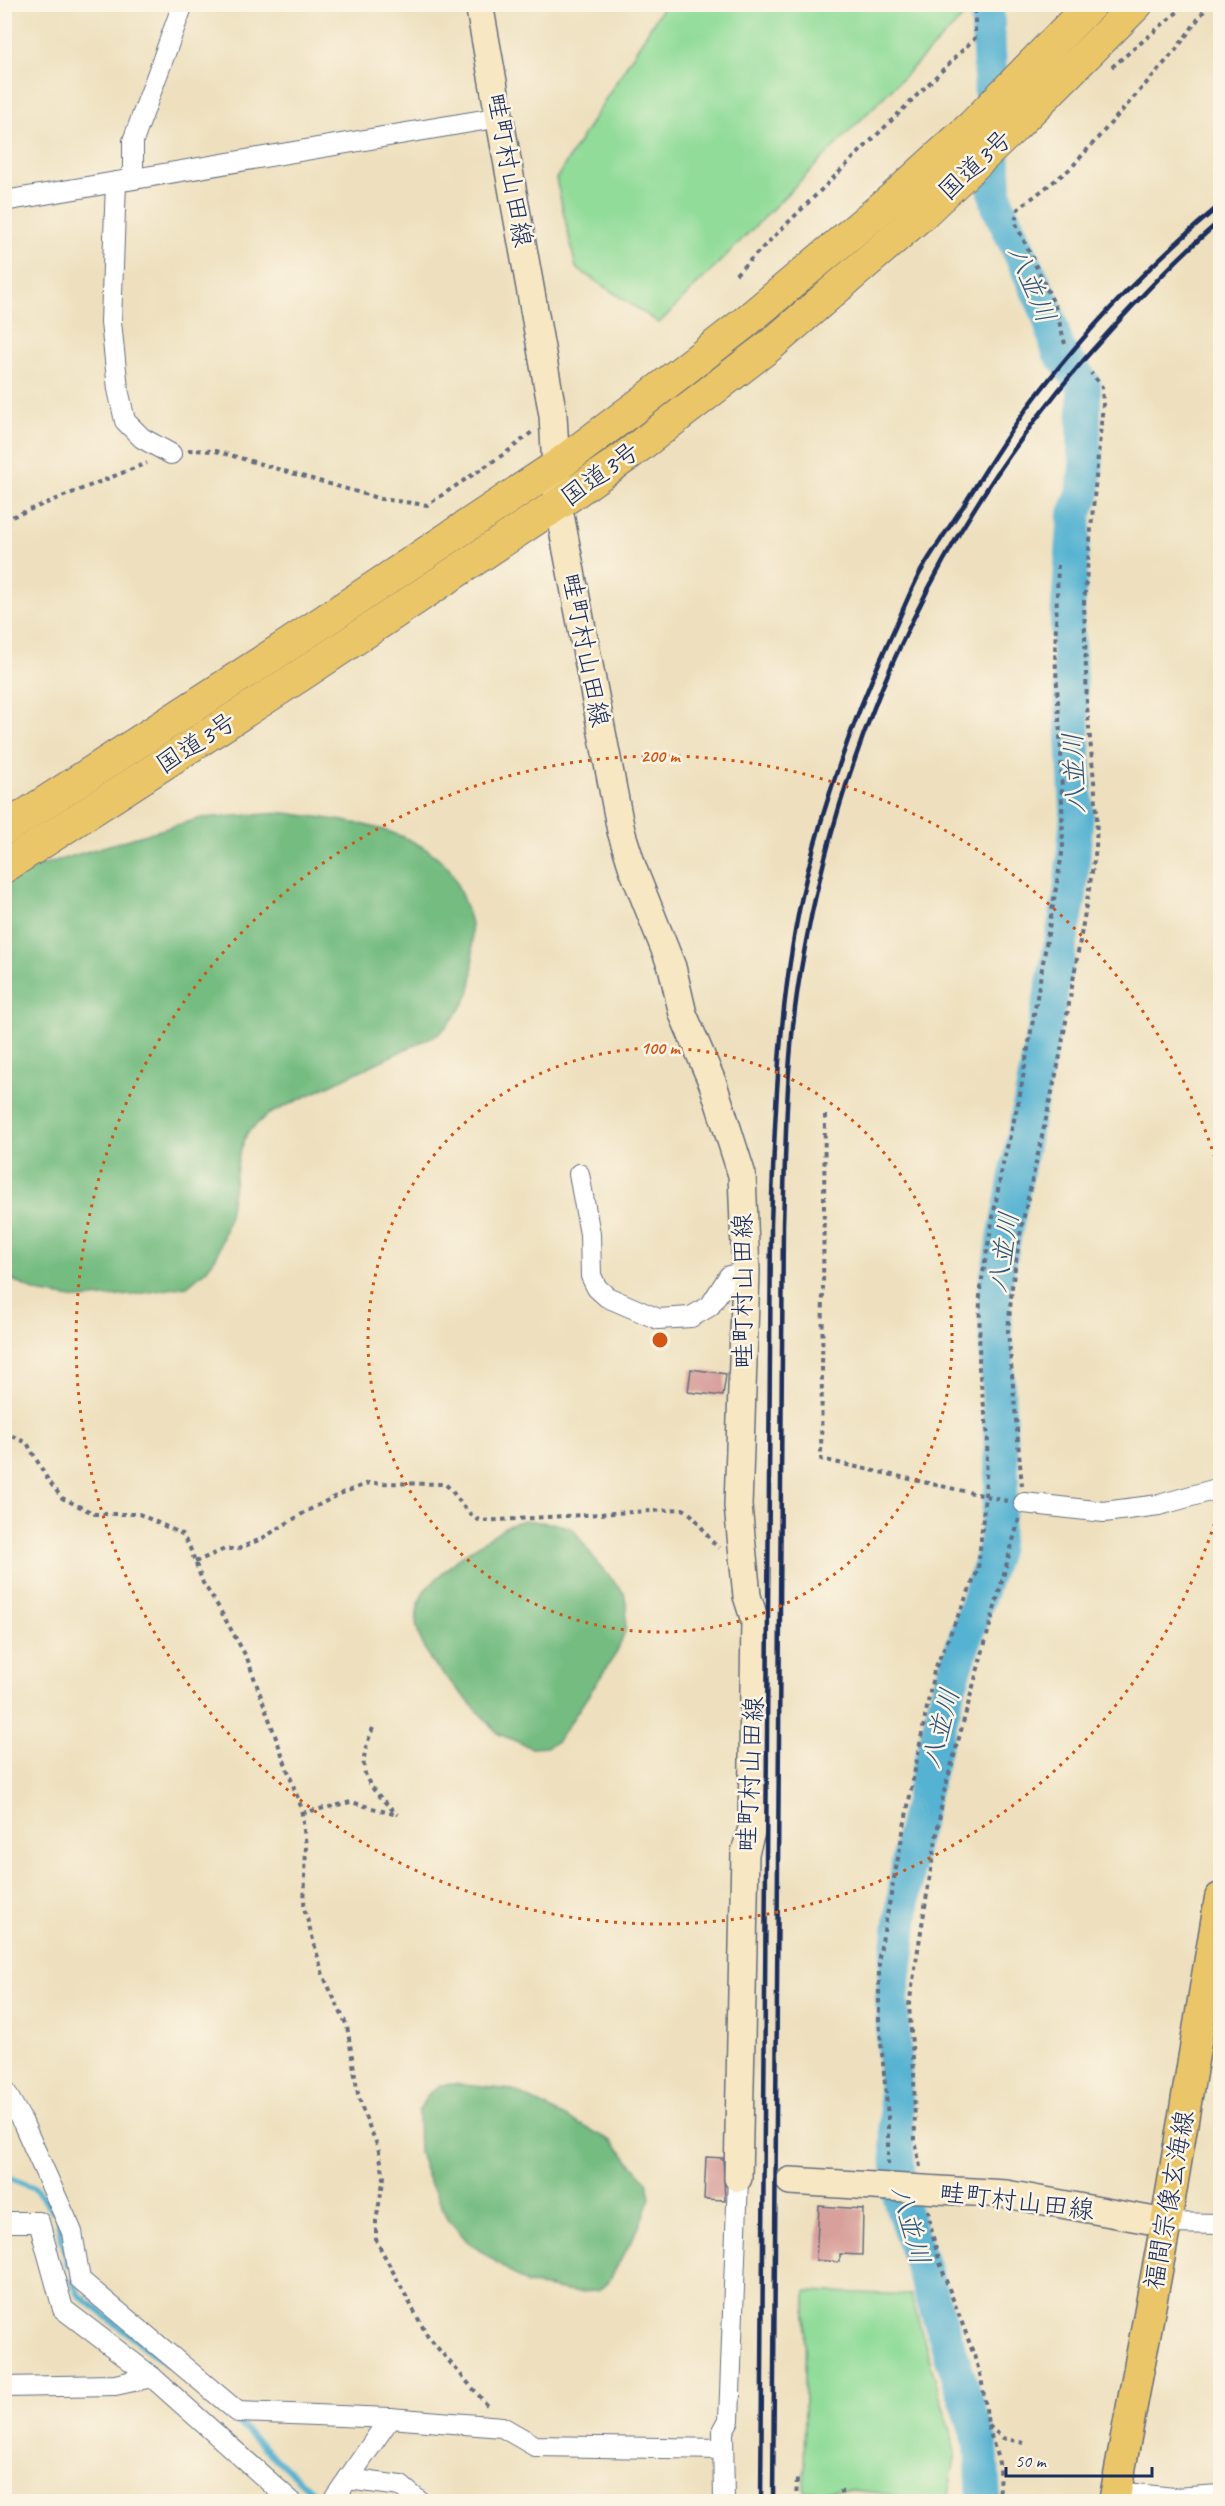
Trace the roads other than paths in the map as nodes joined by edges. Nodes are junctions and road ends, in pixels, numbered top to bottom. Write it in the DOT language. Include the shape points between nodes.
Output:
graph roads {
  1 [pos="183,4"];
  2 [pos="479,4"];
  3 [pos="1090,4"];
  4 [pos="1137,4"];
  5 [pos="501,117"];
  6 [pos="125,180"];
  7 [pos="4,201"];
  8 [pos="171,454"];
  9 [pos="558,465"];
  10 [pos="558,504"];
  11 [pos="4,829"];
  12 [pos="4,867"];
  13 [pos="579,1174"];
  14 [pos="746,1272"];
  15 [pos="1221,1488"];
  16 [pos="1024,1503"];
  17 [pos="1221,1898"];
  18 [pos="4,2089"];
  19 [pos="738,2178"];
  20 [pos="790,2181"];
  21 [pos="66,2220"];
  22 [pos="4,2222"];
  23 [pos="1166,2223"];
  24 [pos="1221,2224"];
  25 [pos="42,2231"];
  26 [pos="152,2378"];
  27 [pos="4,2387"];
  28 [pos="390,2418"];
  29 [pos="723,2449"];
  30 [pos="348,2479"];
  31 [pos="1221,2495"];
  32 [pos="1115,2497"];
  33 [pos="292,2502"];
  34 [pos="332,2502"];
  35 [pos="420,2502"];
  36 [pos="724,2502"];
  1 -- 6 [label="street" via="133,141"];
  2 -- 5 [label="main road, 畦町村山田線"];
  3 -- 9 [label="highway, 国道3号" via="973,125 893,198 742,324"];
  4 -- 10 [label="highway, 国道3号" via="919,217 772,344"];
  5 -- 6 [label="street"];
  5 -- 9 [label="main road, 畦町村山田線" via="553,415"];
  6 -- 7 [label="street"];
  6 -- 8 [label="street" via="111,322 118,389 125,421 142,438"];
  9 -- 10 [label="main road, 畦町村山田線"];
  9 -- 11 [label="highway, 国道3号"];
  10 -- 12 [label="highway, 国道3号"];
  10 -- 14 [label="main road, 畦町村山田線" via="621,831 742,1175"];
  13 -- 14 [label="street" via="590,1234 591,1276 607,1297 658,1319 691,1317 710,1306 729,1276"];
  14 -- 19 [label="main road, 畦町村山田線" via="738,1506 747,1596 755,1622 752,1828 745,1853"];
  15 -- 16 [label="street" via="1159,1505 1104,1512"];
  17 -- 23 [label="main road, 福間宗像玄海線"];
  18 -- 21 [label="street" via="23,2122"];
  19 -- 29 [label="street" via="729,2420 723,2432"];
  20 -- 23 [label="main road, 畦町村山田線" via="1006,2194"];
  21 -- 25 [label="street"];
  21 -- 28 [label="street" via="72,2232 80,2280 238,2412"];
  22 -- 25 [label="street" via="39,2222"];
  23 -- 24 [label="street"];
  23 -- 32 [label="main road, 福間宗像玄海線"];
  25 -- 26 [label="street" via="63,2309"];
  26 -- 27 [label="street" via="115,2385"];
  26 -- 33 [label="street"];
  28 -- 29 [label="street" via="502,2427 535,2446"];
  28 -- 30 [label="street"];
  29 -- 36 [label="street"];
  30 -- 34 [label="street"];
  30 -- 35 [label="street" via="400,2486"];
  31 -- 32 [label="street"];
}
